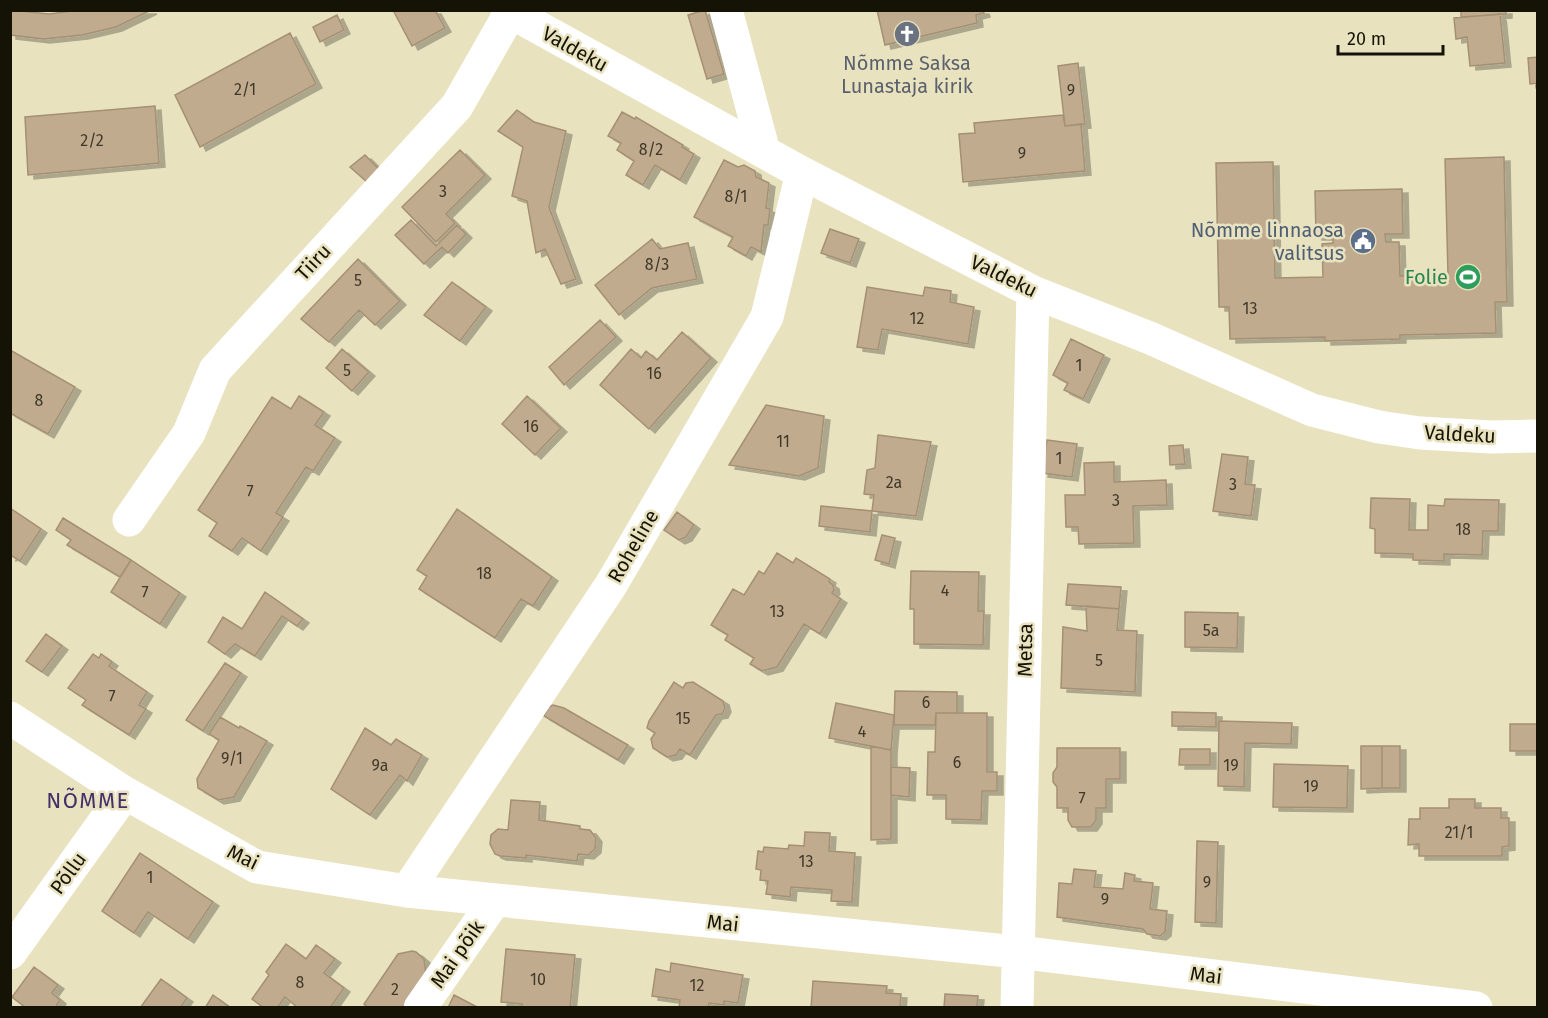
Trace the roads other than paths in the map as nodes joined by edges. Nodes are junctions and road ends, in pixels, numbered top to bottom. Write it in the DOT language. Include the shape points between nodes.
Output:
graph roads {
  1 [pos="726,10"];
  2 [pos="508,12"];
  3 [pos="764,152"];
  4 [pos="802,173"];
  5 [pos="1033,292"];
  6 [pos="1538,436"];
  7 [pos="129,520"];
  8 [pos="10,717"];
  9 [pos="125,793"];
  10 [pos="407,891"];
  11 [pos="495,900"];
  12 [pos="1018,952"];
  13 [pos="10,954"];
  14 [pos="420,1008"];
  15 [pos="1017,1008"];
  16 [pos="1476,1008"];
  1 -- 3 [label="street"];
  2 -- 3 [label="street, Valdeku"];
  2 -- 7 [label="street, Tiiru" via="457,106 214,370 189,433"];
  3 -- 4 [label="street, Valdeku"];
  4 -- 5 [label="street, Valdeku"];
  4 -- 10 [label="street, Roheline" via="767,317 610,585"];
  5 -- 6 [label="street, Valdeku" via="1150,338 1312,410 1420,433"];
  5 -- 12 [label="street, Metsa"];
  8 -- 9 [label="street, Mai"];
  9 -- 10 [label="street, Mai" via="257,867"];
  9 -- 13 [label="street, Põllu"];
  10 -- 11 [label="street, Mai"];
  11 -- 12 [label="street, Mai"];
  11 -- 14 [label="street, Mai põik"];
  12 -- 15 [label="street, Metsa"];
  12 -- 16 [label="street, Mai"];
}
